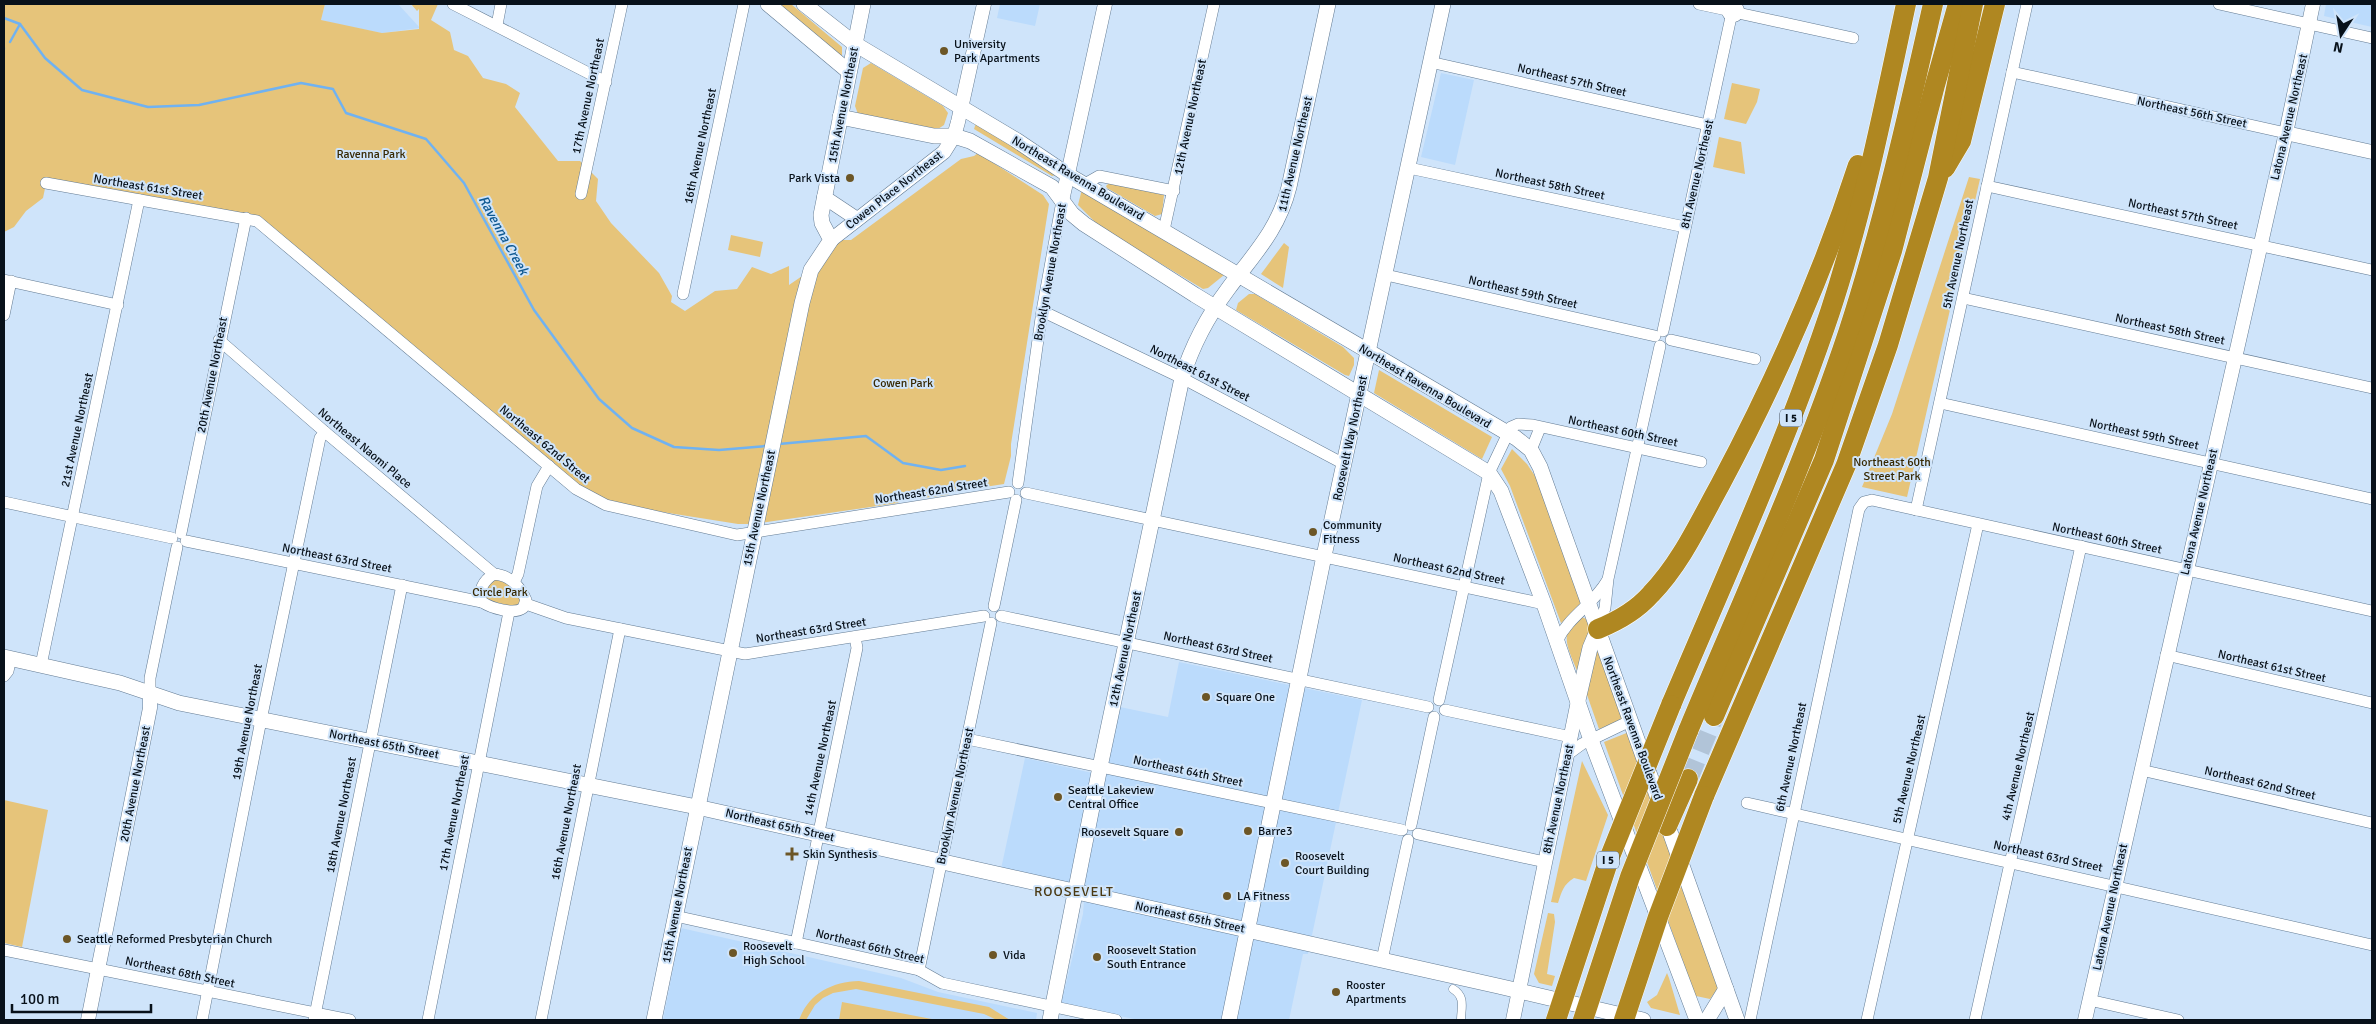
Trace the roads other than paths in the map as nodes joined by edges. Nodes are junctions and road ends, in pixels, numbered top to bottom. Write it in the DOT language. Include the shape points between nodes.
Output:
graph roads {
  1 [pos="453,4"];
  2 [pos="501,4"];
  3 [pos="622,4"];
  4 [pos="744,4"];
  5 [pos="768,4"];
  6 [pos="804,4"];
  7 [pos="863,4"];
  8 [pos="984,4"];
  9 [pos="1105,4"];
  10 [pos="1214,4"];
  11 [pos="1328,4"];
  12 [pos="1443,4"];
  13 [pos="1699,4"];
  14 [pos="1906,4"];
  15 [pos="1933,4"];
  16 [pos="1950,4"];
  17 [pos="1958,4"];
  18 [pos="1973,4"];
  19 [pos="1995,4"];
  20 [pos="2027,4"];
  21 [pos="2219,4"];
  22 [pos="2313,4"];
  23 [pos="1733,10"];
  24 [pos="2310,24"];
  25 [pos="497,25"];
  26 [pos="1853,38"];
  27 [pos="2372,38"];
  28 [pos="855,44"];
  29 [pos="1430,62"];
  30 [pos="848,72"];
  31 [pos="2012,72"];
  32 [pos="606,82"];
  33 [pos="1935,85"];
  34 [pos="961,108"];
  35 [pos="840,117"];
  36 [pos="1881,121"];
  37 [pos="1708,125"];
  38 [pos="2286,133"];
  39 [pos="954,136"];
  40 [pos="2372,152"];
  41 [pos="1409,168"];
  42 [pos="1068,174"];
  43 [pos="1938,178"];
  44 [pos="46,183"];
  45 [pos="1085,184"];
  46 [pos="1987,186"];
  47 [pos="1174,191"];
  48 [pos="581,194"];
  49 [pos="824,197"];
  50 [pos="139,200"];
  51 [pos="1062,202"];
  52 [pos="246,218"];
  53 [pos="857,219"];
  54 [pos="1685,227"];
  55 [pos="1164,230"];
  56 [pos="831,240"];
  57 [pos="2260,245"];
  58 [pos="2372,270"];
  59 [pos="1239,275"];
  60 [pos="1386,275"];
  61 [pos="7,280"];
  62 [pos="1228,289"];
  63 [pos="683,294"];
  64 [pos="1962,298"];
  65 [pos="118,305"];
  66 [pos="1216,307"];
  67 [pos="1042,311"];
  68 [pos="4,315"];
  69 [pos="1659,338"];
  70 [pos="220,340"];
  71 [pos="1369,352"];
  72 [pos="2234,357"];
  73 [pos="1755,359"];
  74 [pos="1182,378"];
  75 [pos="2372,388"];
  76 [pos="1360,394"];
  77 [pos="1940,403"];
  78 [pos="1540,428"];
  79 [pos="325,432"];
  80 [pos="1507,434"];
  81 [pos="1637,448"];
  82 [pos="1531,450"];
  83 [pos="1701,462"];
  84 [pos="2210,463"];
  85 [pos="1344,464"];
  86 [pos="549,466"];
  87 [pos="1490,473"];
  88 [pos="1018,483"];
  89 [pos="1026,493"];
  90 [pos="1012,496"];
  91 [pos="2372,499"];
  92 [pos="4,502"];
  93 [pos="1864,502"];
  94 [pos="1916,510"];
  95 [pos="73,517"];
  96 [pos="1152,520"];
  97 [pos="1978,524"];
  98 [pos="754,534"];
  99 [pos="179,540"];
  100 [pos="2081,546"];
  101 [pos="1324,556"];
  102 [pos="294,564"];
  103 [pos="2186,569"];
  104 [pos="494,574"];
  105 [pos="1608,579"];
  106 [pos="514,582"];
  107 [pos="402,586"];
  108 [pos="1463,586"];
  109 [pos="482,602"];
  110 [pos="1588,602"];
  111 [pos="526,604"];
  112 [pos="1544,604"];
  113 [pos="994,606"];
  114 [pos="2372,611"];
  115 [pos="510,612"];
  116 [pos="1002,616"];
  117 [pos="988,619"];
  118 [pos="620,629"];
  119 [pos="1598,629"];
  120 [pos="855,638"];
  121 [pos="1557,641"];
  122 [pos="1126,642"];
  123 [pos="729,651"];
  124 [pos="2166,655"];
  125 [pos="7,658"];
  126 [pos="41,665"];
  127 [pos="4,676"];
  128 [pos="1299,678"];
  129 [pos="150,693"];
  130 [pos="1438,700"];
  131 [pos="1578,701"];
  132 [pos="2372,703"];
  133 [pos="1428,707"];
  134 [pos="1445,710"];
  135 [pos="1714,716"];
  136 [pos="1434,717"];
  137 [pos="261,720"];
  138 [pos="1630,722"];
  139 [pos="1571,737"];
  140 [pos="967,739"];
  141 [pos="1591,740"];
  142 [pos="369,741"];
  143 [pos="1567,755"];
  144 [pos="479,762"];
  145 [pos="1100,767"];
  146 [pos="2141,770"];
  147 [pos="1688,779"];
  148 [pos="588,785"];
  149 [pos="1273,803"];
  150 [pos="1747,803"];
  151 [pos="697,807"];
  152 [pos="1793,813"];
  153 [pos="2372,824"];
  154 [pos="1668,826"];
  155 [pos="1410,832"];
  156 [pos="818,834"];
  157 [pos="1908,839"];
  158 [pos="940,862"];
  159 [pos="1545,862"];
  160 [pos="2010,862"];
  161 [pos="2115,885"];
  162 [pos="1075,892"];
  163 [pos="675,916"];
  164 [pos="1248,929"];
  165 [pos="796,943"];
  166 [pos="2372,944"];
  167 [pos="4,950"];
  168 [pos="1382,960"];
  169 [pos="98,969"];
  170 [pos="919,970"];
  171 [pos="1453,990"];
  172 [pos="1519,990"];
  173 [pos="207,992"];
  174 [pos="1723,994"];
  175 [pos="1688,995"];
  176 [pos="2089,1000"];
  177 [pos="1051,1014"];
  178 [pos="315,1017"];
  179 [pos="88,1020"];
  180 [pos="202,1020"];
  181 [pos="350,1020"];
  182 [pos="428,1020"];
  183 [pos="542,1020"];
  184 [pos="654,1020"];
  185 [pos="1116,1020"];
  186 [pos="1229,1020"];
  187 [pos="1461,1020"];
  188 [pos="1513,1020"];
  189 [pos="1556,1020"];
  190 [pos="1583,1020"];
  191 [pos="1624,1020"];
  192 [pos="1643,1020"];
  193 [pos="1698,1020"];
  194 [pos="1707,1020"];
  195 [pos="1737,1020"];
  196 [pos="1750,1020"];
  197 [pos="1867,1020"];
  198 [pos="1975,1020"];
  199 [pos="2085,1020"];
  200 [pos="2178,1020"];
  1 -- 25 [label="street"];
  2 -- 25 [label="street"];
  3 -- 32 [label="street, 17th Avenue Northeast"];
  4 -- 63 [label="street, 16th Avenue Northeast"];
  5 -- 30 [label="main road"];
  6 -- 28 [label="main road, Northeast Ravenna Boulevard"];
  7 -- 28 [label="main road, 15th Avenue Northeast"];
  8 -- 34 [label="street"];
  9 -- 42 [label="street, Brooklyn Avenue Northeast"];
  10 -- 47 [label="street, 12th Avenue Northeast"];
  11 -- 59 [label="main road, 11th Avenue Northeast" via="1285,203 1260,249"];
  12 -- 29 [label="main road, Roosevelt Way Northeast"];
  13 -- 23 [label="street"];
  14 -- 36 [label="highway, I 5"];
  15 -- 190 [label="highway, bridge" via="1894,173 1848,332 1805,450 1633,868"];
  16 -- 33 [label="highway"];
  17 -- 33 [label="highway"];
  18 -- 43 [label="highway"];
  19 -- 43 [label="highway" via="1961,141"];
  20 -- 31 [label="street, 5th Avenue Northeast"];
  21 -- 24 [label="street"];
  22 -- 24 [label="street, Latona Avenue Northeast"];
  23 -- 26 [label="street"];
  23 -- 37 [label="street, 8th Avenue Northeast"];
  24 -- 27 [label="street"];
  24 -- 38 [label="street, Latona Avenue Northeast"];
  25 -- 32 [label="street"];
  28 -- 30 [label="main road, 15th Avenue Northeast"];
  28 -- 34 [label="main road, Northeast Ravenna Boulevard"];
  29 -- 37 [label="street, Northeast 57th Street"];
  29 -- 41 [label="main road, Roosevelt Way Northeast"];
  30 -- 35 [label="main road, 15th Avenue Northeast"];
  31 -- 38 [label="street, Northeast 56th Street"];
  31 -- 46 [label="street, 5th Avenue Northeast"];
  32 -- 48 [label="street, 17th Avenue Northeast"];
  33 -- 135 [label="highway" via="1890,260 1824,460"];
  34 -- 39 [label="street"];
  34 -- 42 [label="main road, Northeast Ravenna Boulevard"];
  35 -- 39 [label="main road, Northeast Ravenna Boulevard" via="934,136"];
  35 -- 49 [label="main road, 15th Avenue Northeast"];
  36 -- 119 [label="highway" via="1860,159 1836,234 1805,310 1740,447 1699,523 1673,568 1652,594 1618,621"];
  36 -- 189 [label="highway, I 5, bridge" via="1854,229 1815,355 1608,859"];
  37 -- 54 [label="street, 8th Avenue Northeast"];
  38 -- 40 [label="street, Northeast 56th Street"];
  38 -- 57 [label="street, Latona Avenue Northeast"];
  39 -- 51 [label="main road, Northeast Ravenna Boulevard" via="978,145 1042,180 1055,190"];
  39 -- 53 [label="street, Cowen Place Northeast" via="933,163"];
  41 -- 54 [label="street, Northeast 58th Street"];
  41 -- 60 [label="main road, Roosevelt Way Northeast"];
  42 -- 45 [label="main road, Northeast Ravenna Boulevard"];
  42 -- 51 [label="street, Brooklyn Avenue Northeast"];
  43 -- 191 [label="highway, bridge" via="1888,345 1846,465 1704,796 1658,917"];
  44 -- 50 [label="street, Northeast 61st Street"];
  45 -- 47 [label="street" via="1099,176"];
  45 -- 55 [label="main road, Northeast Ravenna Boulevard"];
  46 -- 57 [label="street, Northeast 57th Street"];
  46 -- 64 [label="street, 5th Avenue Northeast"];
  47 -- 55 [label="street, 12th Avenue Northeast"];
  49 -- 53 [label="street"];
  49 -- 56 [label="main road, 15th Avenue Northeast" via="822,223"];
  50 -- 52 [label="street, Northeast 61st Street"];
  50 -- 65 [label="street, 21st Avenue Northeast"];
  51 -- 66 [label="main road, Northeast Ravenna Boulevard" via="1084,224"];
  51 -- 67 [label="street, Brooklyn Avenue Northeast"];
  52 -- 70 [label="street, 20th Avenue Northeast"];
  52 -- 86 [label="street, Northeast 62nd Street" via="258,221"];
  53 -- 56 [label="street, Cowen Place Northeast"];
  54 -- 69 [label="street, 8th Avenue Northeast"];
  55 -- 59 [label="main road, Northeast Ravenna Boulevard"];
  56 -- 98 [label="main road, 15th Avenue Northeast" via="811,270 802,303"];
  57 -- 58 [label="street, Northeast 57th Street"];
  57 -- 72 [label="street, Latona Avenue Northeast"];
  59 -- 62 [label="main road, 11th Avenue Northeast"];
  59 -- 71 [label="main road, Northeast Ravenna Boulevard"];
  60 -- 69 [label="street, Northeast 59th Street"];
  60 -- 71 [label="main road, Roosevelt Way Northeast"];
  61 -- 65 [label="street"];
  61 -- 68 [label="street"];
  62 -- 66 [label="main road, 12th Avenue Northeast"];
  64 -- 72 [label="street, Northeast 58th Street"];
  64 -- 77 [label="street, 5th Avenue Northeast"];
  65 -- 95 [label="street, 21st Avenue Northeast"];
  66 -- 74 [label="main road, 12th Avenue Northeast" via="1197,338"];
  66 -- 76 [label="main road, Northeast Ravenna Boulevard"];
  67 -- 74 [label="street, Northeast 61st Street"];
  67 -- 88 [label="street, Brooklyn Avenue Northeast"];
  69 -- 73 [label="street" via="1666,346 1671,340"];
  69 -- 81 [label="street, 8th Avenue Northeast"];
  70 -- 79 [label="street, Northeast Naomi Place"];
  70 -- 99 [label="street, 20th Avenue Northeast"];
  71 -- 76 [label="main road, Roosevelt Way Northeast"];
  71 -- 80 [label="main road, Northeast Ravenna Boulevard"];
  72 -- 75 [label="street, Northeast 58th Street"];
  72 -- 84 [label="street, Latona Avenue Northeast"];
  74 -- 85 [label="street, Northeast 61st Street"];
  74 -- 96 [label="main road, 12th Avenue Northeast"];
  76 -- 85 [label="main road, Roosevelt Way Northeast"];
  76 -- 87 [label="main road, Northeast Ravenna Boulevard"];
  77 -- 84 [label="street, Northeast 59th Street"];
  77 -- 94 [label="street, 5th Avenue Northeast"];
  78 -- 80 [label="street, Northeast 60th Street" via="1518,424"];
  78 -- 81 [label="street, Northeast 60th Street"];
  78 -- 82 [label="street"];
  79 -- 102 [label="street, 19th Avenue Northeast" via="320,438"];
  79 -- 104 [label="street, Northeast Naomi Place"];
  80 -- 82 [label="main road, Northeast Ravenna Boulevard"];
  80 -- 87 [label="street"];
  81 -- 83 [label="street, Northeast 60th Street"];
  81 -- 105 [label="street, 8th Avenue Northeast"];
  82 -- 110 [label="main road, Northeast Ravenna Boulevard"];
  84 -- 91 [label="street, Northeast 59th Street"];
  84 -- 103 [label="street, Latona Avenue Northeast"];
  85 -- 101 [label="main road, Roosevelt Way Northeast"];
  86 -- 98 [label="street, Northeast 62nd Street" via="576,489 601,503 737,535"];
  86 -- 106 [label="street" via="537,486"];
  87 -- 108 [label="street"];
  87 -- 112 [label="main road, Northeast Ravenna Boulevard" via="1501,491"];
  88 -- 89 [label="street" via="1024,486"];
  88 -- 90 [label="street" via="1011,486"];
  89 -- 90 [label="street" via="1022,498"];
  89 -- 96 [label="street, Northeast 62nd Street"];
  90 -- 98 [label="street, Northeast 62nd Street"];
  90 -- 113 [label="street"];
  92 -- 95 [label="street, Northeast 63rd Street"];
  93 -- 94 [label="street, Northeast 60th Street" via="1872,500"];
  93 -- 152 [label="street, 6th Avenue Northeast" via="1859,509"];
  94 -- 97 [label="street, Northeast 60th Street"];
  95 -- 99 [label="street, Northeast 63rd Street"];
  95 -- 126 [label="street, 21st Avenue Northeast"];
  96 -- 101 [label="street, Northeast 62nd Street"];
  96 -- 122 [label="main road, 12th Avenue Northeast"];
  97 -- 100 [label="street, Northeast 60th Street"];
  97 -- 157 [label="street, 5th Avenue Northeast"];
  98 -- 123 [label="main road, 15th Avenue Northeast"];
  99 -- 102 [label="street, Northeast 63rd Street"];
  99 -- 129 [label="street, 20th Avenue Northeast" via="150,678"];
  100 -- 103 [label="street, Northeast 60th Street"];
  100 -- 160 [label="street, 4th Avenue Northeast"];
  101 -- 108 [label="street, Northeast 62nd Street"];
  101 -- 128 [label="main road, Roosevelt Way Northeast"];
  102 -- 107 [label="street, Northeast 63rd Street"];
  102 -- 137 [label="street, 19th Avenue Northeast"];
  103 -- 114 [label="street, Northeast 60th Street"];
  103 -- 124 [label="street, Latona Avenue Northeast"];
  104 -- 106 [label="street"];
  104 -- 109 [label="street" via="481,589"];
  105 -- 110 [label="street, 8th Avenue Northeast" via="1598,596"];
  105 -- 119 [label="street, 8th Avenue Northeast" via="1605,608"];
  106 -- 111 [label="street"];
  107 -- 109 [label="street, Northeast 63rd Street"];
  107 -- 142 [label="street, 18th Avenue Northeast"];
  108 -- 112 [label="street, Northeast 62nd Street"];
  108 -- 130 [label="street"];
  109 -- 115 [label="street"];
  110 -- 119 [label="main road, Northeast Ravenna Boulevard"];
  110 -- 121 [label="street, 8th Avenue Northeast" via="1565,626"];
  111 -- 115 [label="street" via="520,611"];
  111 -- 118 [label="street, Northeast 63rd Street" via="566,618"];
  112 -- 121 [label="main road, Northeast Ravenna Boulevard"];
  113 -- 116 [label="street" via="1000,609"];
  113 -- 117 [label="street" via="987,608"];
  115 -- 144 [label="street, 17th Avenue Northeast"];
  116 -- 117 [label="street" via="997,622"];
  116 -- 122 [label="street, Northeast 63rd Street"];
  117 -- 120 [label="street, Northeast 63rd Street"];
  117 -- 140 [label="street, Brooklyn Avenue Northeast"];
  118 -- 123 [label="street, Northeast 63rd Street"];
  118 -- 148 [label="street, 16th Avenue Northeast"];
  119 -- 131 [label="main road, 8th Avenue Northeast" via="1590,648"];
  119 -- 138 [label="main road, Northeast Ravenna Boulevard"];
  120 -- 123 [label="street, Northeast 63rd Street" via="745,654"];
  120 -- 156 [label="street, 14th Avenue Northeast" via="857,648"];
  121 -- 131 [label="main road, Northeast Ravenna Boulevard"];
  122 -- 128 [label="street, Northeast 63rd Street"];
  122 -- 145 [label="main road, 12th Avenue Northeast"];
  123 -- 151 [label="main road, 15th Avenue Northeast"];
  124 -- 132 [label="street, Northeast 61st Street"];
  124 -- 146 [label="street, Latona Avenue Northeast"];
  125 -- 126 [label="main road, Northeast 65th Street"];
  125 -- 127 [label="street"];
  126 -- 129 [label="main road, Northeast 65th Street"];
  128 -- 133 [label="street, Northeast 63rd Street"];
  128 -- 149 [label="main road, Roosevelt Way Northeast"];
  129 -- 137 [label="main road, Northeast 65th Street" via="179,703"];
  129 -- 169 [label="street, 20th Avenue Northeast" via="150,708"];
  130 -- 133 [label="street" via="1432,700"];
  130 -- 134 [label="street" via="1444,703"];
  131 -- 139 [label="street, 8th Avenue Northeast"];
  131 -- 141 [label="main road, Northeast Ravenna Boulevard"];
  133 -- 136 [label="street" via="1428,713"];
  134 -- 136 [label="street" via="1440,717"];
  134 -- 139 [label="street"];
  136 -- 155 [label="street"];
  137 -- 142 [label="main road, Northeast 65th Street"];
  137 -- 173 [label="street, 19th Avenue Northeast"];
  138 -- 141 [label="street"];
  138 -- 154 [label="main road, Northeast Ravenna Boulevard"];
  139 -- 143 [label="street, 8th Avenue Northeast"];
  140 -- 145 [label="street, Northeast 64th Street"];
  140 -- 158 [label="street, Brooklyn Avenue Northeast"];
  141 -- 143 [label="street"];
  141 -- 175 [label="main road, Northeast Ravenna Boulevard"];
  142 -- 144 [label="main road, Northeast 65th Street"];
  142 -- 178 [label="street, 18th Avenue Northeast"];
  143 -- 159 [label="street, 8th Avenue Northeast"];
  144 -- 148 [label="main road, Northeast 65th Street"];
  144 -- 182 [label="street, 17th Avenue Northeast"];
  145 -- 149 [label="street, Northeast 64th Street"];
  145 -- 162 [label="main road, 12th Avenue Northeast"];
  146 -- 153 [label="street, Northeast 62nd Street"];
  146 -- 161 [label="street, Latona Avenue Northeast"];
  147 -- 154 [label="highway"];
  148 -- 151 [label="main road, Northeast 65th Street"];
  148 -- 183 [label="street, 16th Avenue Northeast"];
  149 -- 155 [label="street, Northeast 64th Street"];
  149 -- 164 [label="main road, Roosevelt Way Northeast"];
  150 -- 152 [label="street, Northeast 63rd Street"];
  151 -- 156 [label="main road, Northeast 65th Street"];
  151 -- 163 [label="main road, 15th Avenue Northeast"];
  152 -- 157 [label="street, Northeast 63rd Street"];
  152 -- 196 [label="street, 6th Avenue Northeast"];
  154 -- 174 [label="main road, Northeast Ravenna Boulevard"];
  155 -- 159 [label="street, Northeast 64th Street"];
  155 -- 168 [label="street"];
  156 -- 158 [label="main road, Northeast 65th Street"];
  156 -- 165 [label="street, 14th Avenue Northeast"];
  157 -- 160 [label="street, Northeast 63rd Street"];
  157 -- 197 [label="street, 5th Avenue Northeast"];
  158 -- 162 [label="main road, Northeast 65th Street"];
  158 -- 170 [label="street, Brooklyn Avenue Northeast"];
  159 -- 172 [label="street, 8th Avenue Northeast"];
  160 -- 161 [label="street, Northeast 63rd Street"];
  160 -- 198 [label="street, 4th Avenue Northeast"];
  161 -- 166 [label="street, Northeast 63rd Street"];
  161 -- 176 [label="street, Latona Avenue Northeast"];
  162 -- 164 [label="main road, Northeast 65th Street"];
  162 -- 177 [label="main road, 12th Avenue Northeast"];
  163 -- 165 [label="street, Northeast 66th Street"];
  163 -- 184 [label="main road, 15th Avenue Northeast"];
  164 -- 168 [label="main road, Northeast 65th Street"];
  164 -- 186 [label="main road, Roosevelt Way Northeast"];
  165 -- 170 [label="street, Northeast 66th Street"];
  167 -- 169 [label="street, Northeast 68th Street"];
  168 -- 172 [label="main road, Northeast 65th Street"];
  169 -- 173 [label="street, Northeast 68th Street"];
  169 -- 179 [label="street, 20th Avenue Northeast"];
  170 -- 177 [label="street, Northeast 66th Street" via="942,983"];
  171 -- 187 [label="street" via="1460,995 1462,1002"];
  172 -- 188 [label="street, 8th Avenue Northeast"];
  172 -- 192 [label="main road, Northeast 65th Street"];
  173 -- 178 [label="street, Northeast 68th Street"];
  173 -- 180 [label="street, 19th Avenue Northeast"];
  174 -- 175 [label="main road" via="1715,1003 1704,1005"];
  174 -- 194 [label="main road"];
  174 -- 195 [label="main road, Northeast Ravenna Boulevard"];
  175 -- 193 [label="main road, Northeast Ravenna Boulevard"];
  176 -- 199 [label="street, Latona Avenue Northeast"];
  176 -- 200 [label="street"];
  177 -- 185 [label="street, Northeast 66th Street"];
  178 -- 181 [label="street, Northeast 68th Street"];
}
